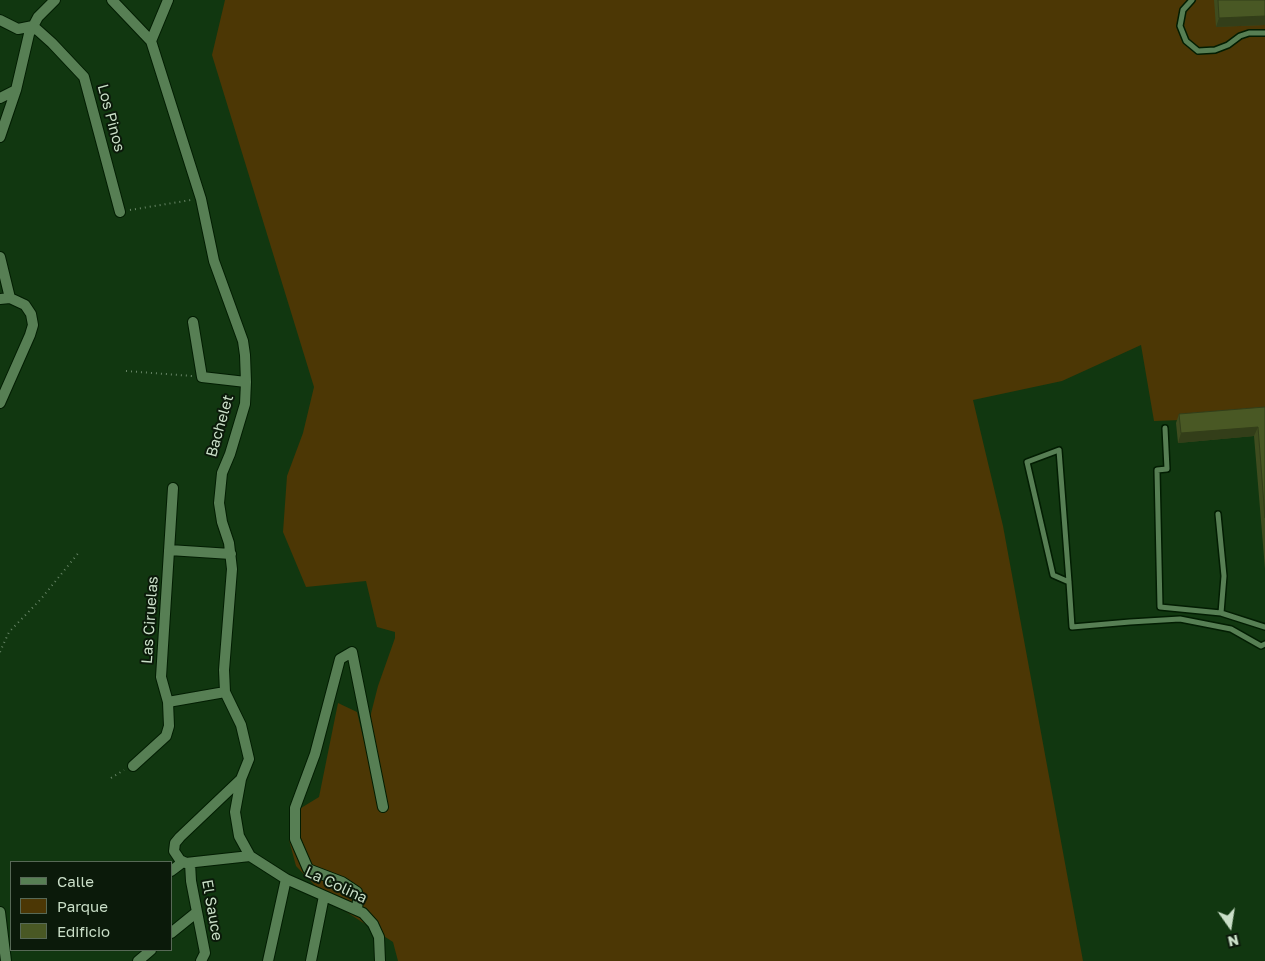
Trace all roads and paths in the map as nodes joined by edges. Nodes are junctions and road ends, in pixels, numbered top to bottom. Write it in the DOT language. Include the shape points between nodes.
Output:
graph roads {
  1 [pos="55,0"];
  2 [pos="112,0"];
  3 [pos="168,0"];
  4 [pos="1192,0"];
  5 [pos="0,20"];
  6 [pos="33,26"];
  7 [pos="1265,33"];
  8 [pos="151,41"];
  9 [pos="16,90"];
  10 [pos="0,98"];
  11 [pos="0,138"];
  12 [pos="201,199"];
  13 [pos="120,212"];
  14 [pos="0,257"];
  15 [pos="5,298"];
  16 [pos="193,322"];
  17 [pos="126,371"];
  18 [pos="202,377"];
  19 [pos="246,382"];
  20 [pos="0,403"];
  21 [pos="1164,428"];
  22 [pos="174,488"];
  23 [pos="1218,514"];
  24 [pos="169,550"];
  25 [pos="80,551"];
  26 [pos="231,554"];
  27 [pos="1069,582"];
  28 [pos="1221,613"];
  29 [pos="1265,627"];
  30 [pos="1265,644"];
  31 [pos="0,652"];
  32 [pos="225,692"];
  33 [pos="168,702"];
  34 [pos="133,766"];
  35 [pos="111,778"];
  36 [pos="241,779"];
  37 [pos="383,807"];
  38 [pos="250,856"];
  39 [pos="186,863"];
  40 [pos="172,870"];
  41 [pos="286,879"];
  42 [pos="324,896"];
  43 [pos="357,909"];
  44 [pos="0,912"];
  45 [pos="197,912"];
  46 [pos="172,932"];
  47 [pos="150,951"];
  48 [pos="6,961"];
  49 [pos="138,961"];
  50 [pos="201,961"];
  51 [pos="268,961"];
  52 [pos="311,961"];
  53 [pos="380,961"];
  1 -- 6 [label="street"];
  2 -- 8 [label="street"];
  3 -- 8 [label="street"];
  4 -- 7 [label="lane" via="1183,10 1180,26 1186,41 1198,51 1215,50 1248,33"];
  5 -- 6 [label="street" via="18,29"];
  6 -- 9 [label="street"];
  6 -- 13 [label="street, Los Pinos" via="84,77"];
  8 -- 12 [label="street, Bachelet"];
  9 -- 10 [label="street"];
  9 -- 11 [label="street"];
  12 -- 13 [label="path"];
  12 -- 19 [label="street, Bachelet" via="214,261 243,341"];
  14 -- 15 [label="street"];
  15 -- 20 [label="street" via="25,305 33,325"];
  16 -- 18 [label="street"];
  17 -- 18 [label="path"];
  18 -- 19 [label="street"];
  19 -- 26 [label="street, Bachelet" via="245,404 222,473 219,494 220,513"];
  21 -- 28 [label="lane" via="1167,469 1157,470 1160,606"];
  22 -- 24 [label="street, Las Ciruelas"];
  23 -- 28 [label="lane" via="1224,576"];
  24 -- 26 [label="street"];
  24 -- 33 [label="street, Las Ciruelas" via="161,677"];
  25 -- 31 [label="path" via="41,599 8,632"];
  26 -- 32 [label="street, Bachelet"];
  27 -- 27 [label="lane" via="1053,575 1028,462 1059,450"];
  27 -- 30 [label="lane" via="1072,627 1180,619 1231,628 1261,646"];
  28 -- 29 [label="lane"];
  32 -- 33 [label="street"];
  32 -- 36 [label="street, Bachelet" via="246,742 249,759"];
  33 -- 34 [label="street, Las Ciruelas" via="166,736"];
  34 -- 35 [label="path"];
  36 -- 38 [label="street, Bachelet" via="235,812 238,836"];
  36 -- 39 [label="street, Bachelet" via="177,840 174,851"];
  37 -- 43 [label="street" via="352,652 340,659 315,754 295,808 295,839 308,869 342,882 356,892"];
  38 -- 39 [label="street"];
  38 -- 41 [label="street, La Colina"];
  39 -- 40 [label="street"];
  39 -- 45 [label="street, El Sauce"];
  41 -- 42 [label="street, La Colina"];
  41 -- 51 [label="street"];
  42 -- 43 [label="street, La Colina"];
  42 -- 52 [label="street"];
  43 -- 53 [label="street, La Colina" via="376,930"];
  44 -- 48 [label="street"];
  45 -- 46 [label="street"];
  45 -- 50 [label="street, El Sauce" via="205,953"];
  47 -- 49 [label="street"];
}
